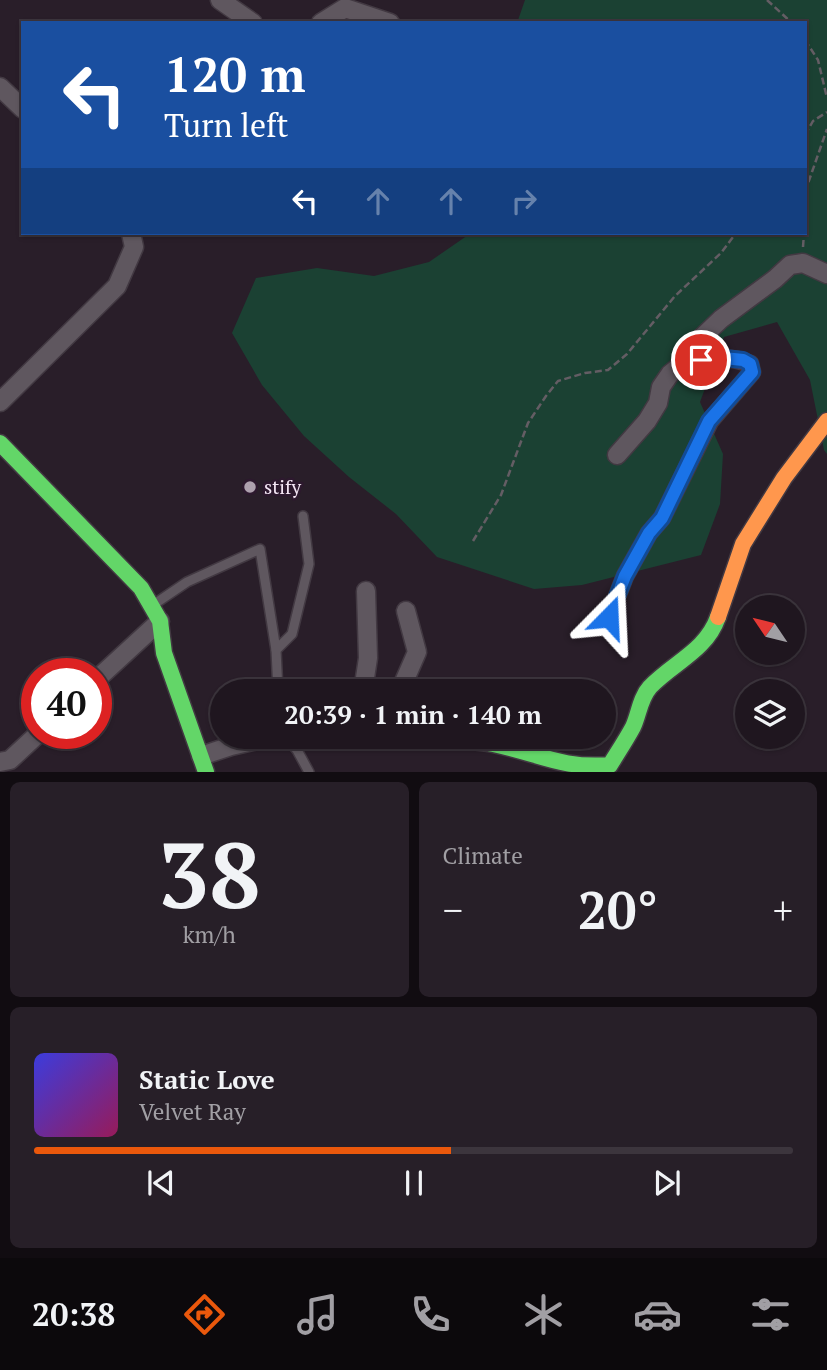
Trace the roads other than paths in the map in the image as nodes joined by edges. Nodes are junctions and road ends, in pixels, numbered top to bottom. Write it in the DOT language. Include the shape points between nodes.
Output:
graph roads {
  1 [pos="220,0"];
  2 [pos="250,21"];
  3 [pos="324,21"];
  4 [pos="384,21"];
  5 [pos="0,87"];
  6 [pos="21,108"];
  7 [pos="132,240"];
  8 [pos="827,274"];
  9 [pos="682,364"];
  10 [pos="0,402"];
  11 [pos="827,421"];
  12 [pos="0,443"];
  13 [pos="617,454"];
  14 [pos="303,516"];
  15 [pos="366,591"];
  16 [pos="406,611"];
  17 [pos="155,613"];
  18 [pos="609,617"];
  19 [pos="276,650"];
  20 [pos="112,662"];
  21 [pos="277,679"];
  22 [pos="365,679"];
  23 [pos="405,679"];
  24 [pos="21,745"];
  25 [pos="241,749"];
  26 [pos="296,749"];
  27 [pos="509,749"];
  28 [pos="3,758"];
  29 [pos="204,764"];
  30 [pos="309,772"];
  1 -- 2 [label="street"];
  3 -- 4 [label="street" via="345,8"];
  5 -- 6 [label="street"];
  7 -- 10 [label="street" via="117,286"];
  8 -- 9 [label="street" via="803,263 790,265 720,319"];
  9 -- 13 [label="street" via="661,387 647,421"];
  9 -- 18 [label="street" via="743,360 752,372 709,421 662,518 625,576"];
  11 -- 27 [label="street" via="743,544 713,631 649,688 610,765 586,769 548,763"];
  12 -- 17 [label="street" via="141,588"];
  14 -- 19 [label="lane" via="309,564 292,634"];
  15 -- 22 [label="street"];
  16 -- 23 [label="street" via="417,652"];
  17 -- 19 [label="lane" via="187,582 260,549"];
  17 -- 20 [label="street"];
  17 -- 29 [label="street" via="164,653"];
  19 -- 21 [label="lane"];
  24 -- 28 [label="street"];
  25 -- 29 [label="street"];
  26 -- 30 [label="lane"];
}
